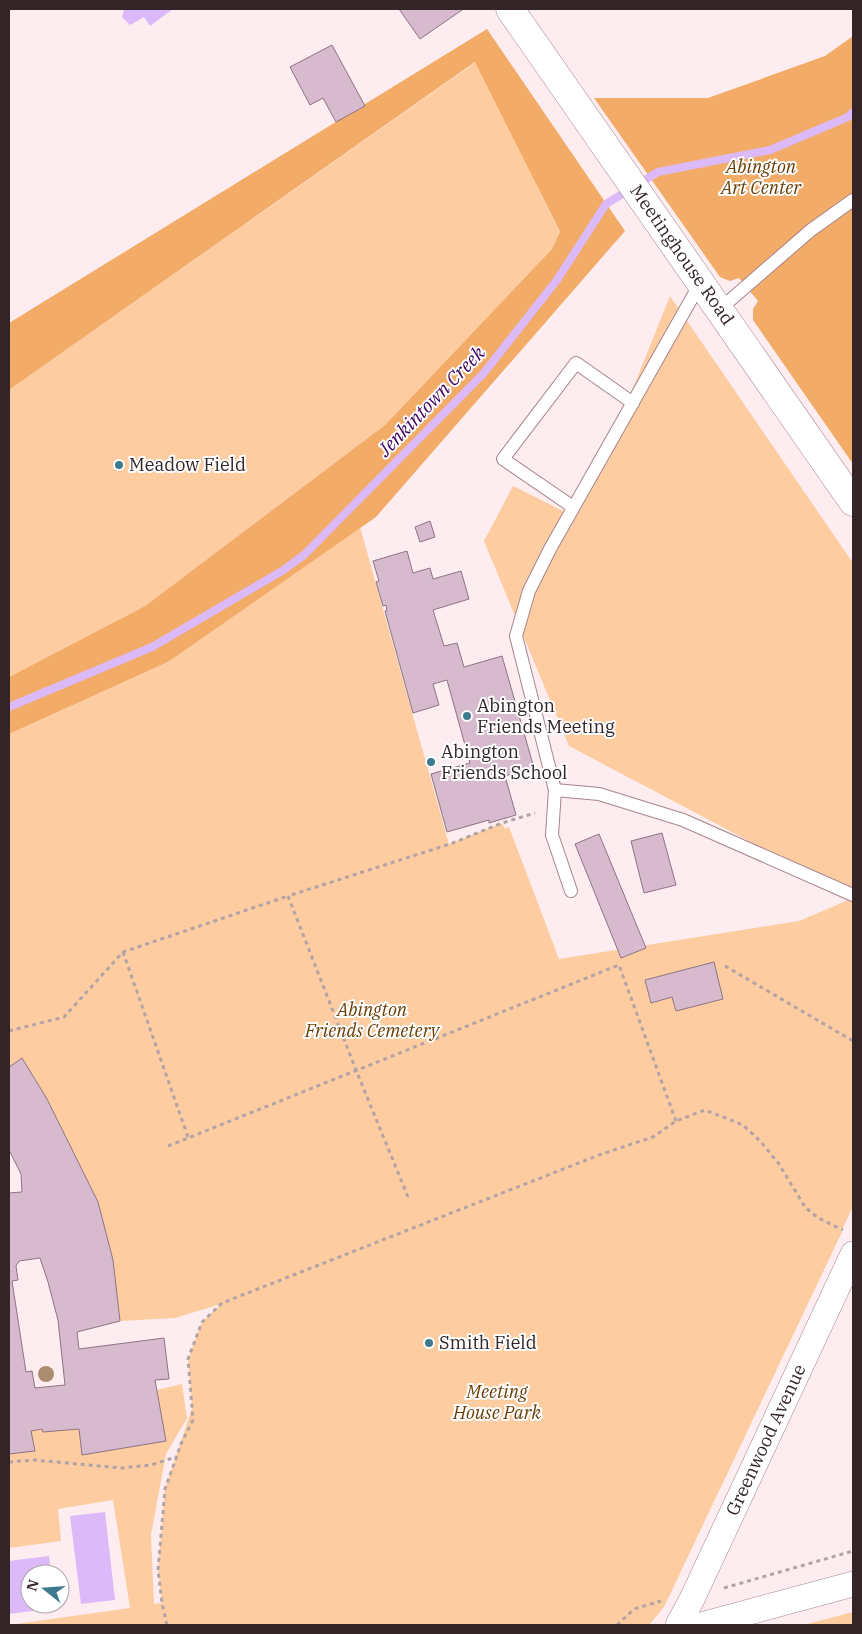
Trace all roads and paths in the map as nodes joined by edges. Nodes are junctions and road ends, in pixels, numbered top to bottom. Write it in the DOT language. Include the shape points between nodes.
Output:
graph roads {
  1 [pos="512,10"];
  2 [pos="853,200"];
  3 [pos="701,282"];
  4 [pos="720,309"];
  5 [pos="633,403"];
  6 [pos="853,502"];
  7 [pos="573,507"];
  8 [pos="555,790"];
  9 [pos="554,808"];
  10 [pos="571,891"];
  11 [pos="288,896"];
  12 [pos="853,896"];
  13 [pos="124,952"];
  14 [pos="725,966"];
  15 [pos="9,1032"];
  16 [pos="853,1041"];
  17 [pos="356,1070"];
  18 [pos="676,1121"];
  19 [pos="188,1138"];
  20 [pos="168,1146"];
  21 [pos="408,1197"];
  22 [pos="849,1243"];
  23 [pos="177,1457"];
  24 [pos="9,1462"];
  25 [pos="853,1551"];
  26 [pos="853,1584"];
  27 [pos="722,1589"];
  28 [pos="663,1601"];
  29 [pos="167,1625"];
  30 [pos="617,1625"];
  31 [pos="678,1625"];
  32 [pos="701,1625"];
  1 -- 3 [label="street, Meetinghouse Road"];
  2 -- 4 [label="lane" via="811,230"];
  3 -- 4 [label="street, Meetinghouse Road"];
  3 -- 5 [label="lane"];
  4 -- 6 [label="street, Meetinghouse Road"];
  5 -- 7 [label="lane"];
  5 -- 7 [label="lane" via="576,363 503,459"];
  7 -- 8 [label="lane" via="529,591 516,636"];
  8 -- 9 [label="lane"];
  8 -- 12 [label="lane" via="599,794 684,820"];
  9 -- 10 [label="lane" via="552,835"];
  9 -- 11 [label="path"];
  11 -- 13 [label="path"];
  11 -- 17 [label="path"];
  13 -- 15 [label="path" via="64,1017"];
  13 -- 19 [label="path"];
  14 -- 16 [label="path"];
  17 -- 18 [label="path" via="619,964"];
  17 -- 19 [label="path"];
  17 -- 21 [label="path"];
  18 -- 22 [label="path" via="705,1110 743,1125 779,1164 805,1207"];
  18 -- 23 [label="path" via="653,1136 222,1303 202,1322 188,1359 193,1420"];
  19 -- 20 [label="path"];
  22 -- 31 [label="street, Greenwood Avenue"];
  23 -- 24 [label="path" via="151,1465 120,1468 34,1460"];
  23 -- 29 [label="path" via="165,1489 158,1570"];
  25 -- 27 [label="path"];
  26 -- 32 [label="street"];
  28 -- 30 [label="path" via="634,1609"];
}
